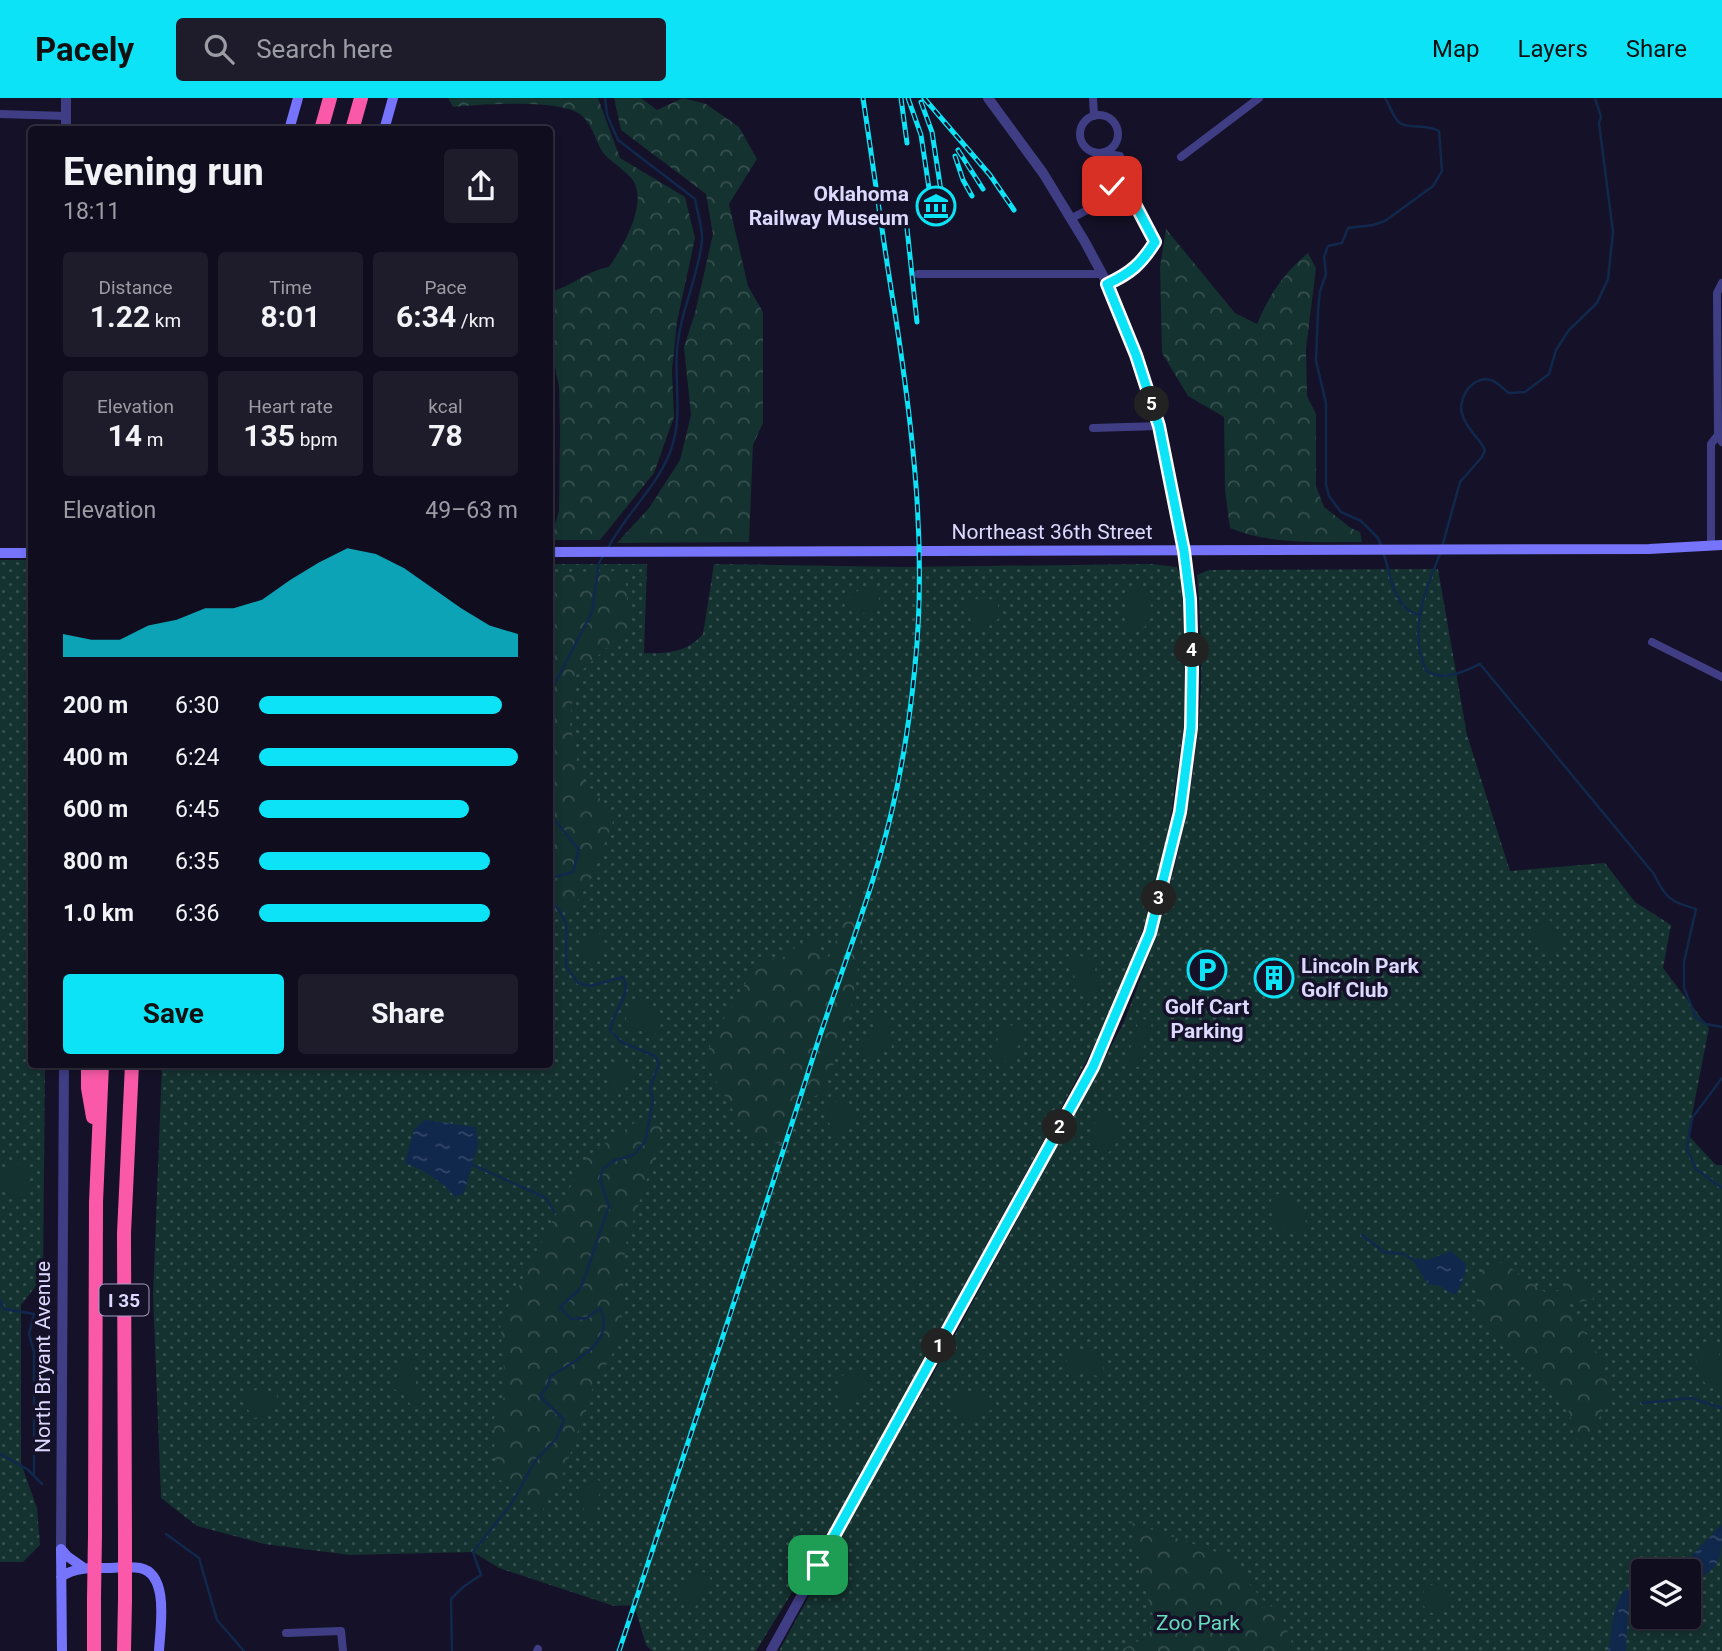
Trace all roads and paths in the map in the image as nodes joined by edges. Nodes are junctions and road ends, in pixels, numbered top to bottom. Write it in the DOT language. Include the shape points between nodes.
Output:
graph roads {
  1 [pos="66,98"];
  2 [pos="298,98"];
  3 [pos="330,98"];
  4 [pos="361,98"];
  5 [pos="393,98"];
  6 [pos="988,98"];
  7 [pos="1093,98"];
  8 [pos="1259,98"];
  9 [pos="0,114"];
  10 [pos="66,116"];
  11 [pos="1094,116"];
  12 [pos="66,126"];
  13 [pos="290,126"];
  14 [pos="322,126"];
  15 [pos="353,126"];
  16 [pos="385,126"];
  17 [pos="1107,152"];
  18 [pos="1181,157"];
  19 [pos="1122,161"];
  20 [pos="1128,174"];
  21 [pos="1126,187"];
  22 [pos="1072,218"];
  23 [pos="918,274"];
  24 [pos="1104,279"];
  25 [pos="1722,283"];
  26 [pos="1159,426"];
  27 [pos="1093,428"];
  28 [pos="1720,438"];
  29 [pos="1717,545"];
  30 [pos="1184,551"];
  31 [pos="553,552"];
  32 [pos="0,553"];
  33 [pos="28,553"];
  34 [pos="1652,642"];
  35 [pos="1722,677"];
  36 [pos="64,1068"];
  37 [pos="88,1068"];
  38 [pos="102,1068"];
  39 [pos="132,1068"];
  40 [pos="98,1146"];
  41 [pos="61,1549"];
  42 [pos="84,1569"];
  43 [pos="61,1577"];
  44 [pos="286,1633"];
  45 [pos="62,1651"];
  46 [pos="94,1651"];
  47 [pos="124,1651"];
  48 [pos="159,1651"];
  49 [pos="343,1651"];
  50 [pos="771,1651"];
  1 -- 10 [label="street"];
  2 -- 13 [label="main road"];
  3 -- 14 [label="highway"];
  4 -- 15 [label="highway"];
  5 -- 16 [label="main road"];
  6 -- 22 [label="street"];
  7 -- 11 [label="street"];
  8 -- 18 [label="street"];
  9 -- 10 [label="street"];
  10 -- 12 [label="street"];
  11 -- 17 [label="street" via="1112,120 1118,130 1116,142"];
  11 -- 17 [label="street" via="1081,128 1081,141 1095,153"];
  17 -- 19 [label="street"];
  17 -- 21 [label="street" via="1102,163 1112,186"];
  20 -- 21 [label="street"];
  21 -- 22 [label="street"];
  21 -- 24 [label="street" via="1155,242 1143,262 1119,278"];
  22 -- 24 [label="street"];
  23 -- 24 [label="street"];
  24 -- 26 [label="street"];
  25 -- 28 [label="street" via="1717,293"];
  26 -- 27 [label="street"];
  26 -- 30 [label="street"];
  28 -- 29 [label="street" via="1711,444"];
  29 -- 30 [label="main road, Northeast 36th Street"];
  30 -- 31 [label="main road, Northeast 36th Street"];
  30 -- 50 [label="street" via="1190,599 1191,728 1180,809 1150,933 1093,1067"];
  32 -- 33 [label="main road"];
  34 -- 35 [label="street"];
  36 -- 41 [label="street, North Bryant Avenue"];
  37 -- 40 [label="highway"];
  38 -- 40 [label="highway, I 35"];
  39 -- 47 [label="highway, I 35, bridge" via="124,1220"];
  40 -- 46 [label="highway, I 35, bridge"];
  41 -- 42 [label="main road"];
  41 -- 43 [label="main road, North Bryant Avenue"];
  42 -- 43 [label="main road"];
  42 -- 48 [label="main road" via="142,1569 153,1576 160,1591"];
  43 -- 45 [label="main road, North Bryant Avenue"];
  44 -- 49 [label="street" via="341,1631"];
}
